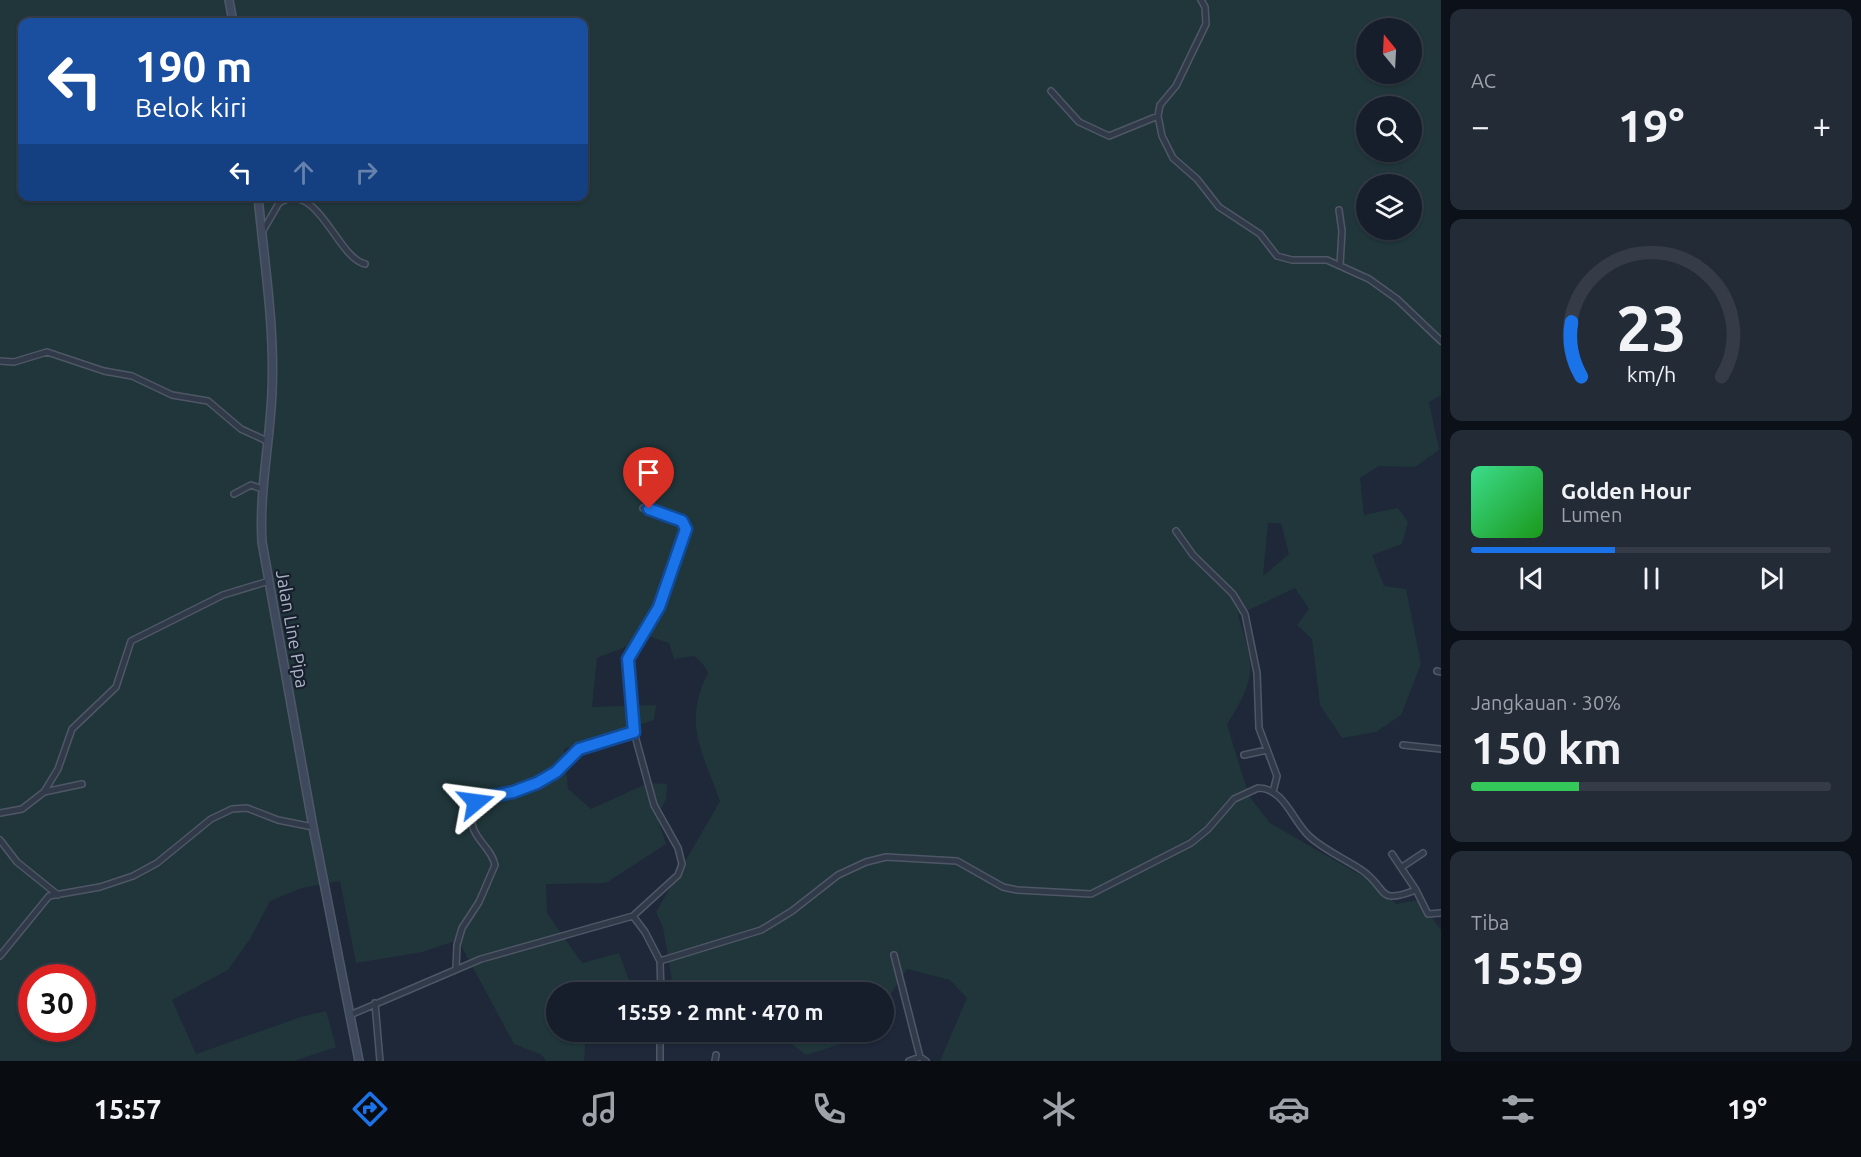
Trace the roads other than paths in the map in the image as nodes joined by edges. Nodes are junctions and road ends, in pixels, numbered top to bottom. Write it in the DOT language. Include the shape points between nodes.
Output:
graph roads {
  1 [pos="230,0"];
  2 [pos="1201,0"];
  3 [pos="232,18"];
  4 [pos="1051,91"];
  5 [pos="1158,116"];
  6 [pos="258,201"];
  7 [pos="290,201"];
  8 [pos="298,201"];
  9 [pos="1339,210"];
  10 [pos="261,234"];
  11 [pos="365,264"];
  12 [pos="1340,265"];
  13 [pos="1441,341"];
  14 [pos="0,361"];
  15 [pos="267,441"];
  16 [pos="262,489"];
  17 [pos="234,494"];
  18 [pos="643,508"];
  19 [pos="1176,531"];
  20 [pos="269,581"];
  21 [pos="634,732"];
  22 [pos="1403,745"];
  23 [pos="1441,749"];
  24 [pos="1267,750"];
  25 [pos="1244,755"];
  26 [pos="82,784"];
  27 [pos="44,792"];
  28 [pos="1273,792"];
  29 [pos="0,813"];
  30 [pos="313,827"];
  31 [pos="0,840"];
  32 [pos="1423,853"];
  33 [pos="1392,854"];
  34 [pos="1402,867"];
  35 [pos="1416,890"];
  36 [pos="58,895"];
  37 [pos="1441,913"];
  38 [pos="633,916"];
  39 [pos="894,955"];
  40 [pos="0,956"];
  41 [pos="660,961"];
  42 [pos="456,968"];
  43 [pos="661,982"];
  44 [pos="375,1003"];
  45 [pos="350,1015"];
  46 [pos="660,1042"];
  47 [pos="920,1057"];
  48 [pos="359,1061"];
  49 [pos="380,1061"];
  50 [pos="660,1061"];
  51 [pos="909,1061"];
  52 [pos="926,1061"];
  1 -- 3 [label="main road"];
  2 -- 5 [label="street" via="1206,24 1176,86 1160,105"];
  4 -- 5 [label="street" via="1079,122 1109,136"];
  5 -- 12 [label="street" via="1173,158 1220,207 1260,234 1277,256 1321,259"];
  6 -- 10 [label="main road, Jalan Line Pipa"];
  7 -- 10 [label="street" via="279,203"];
  8 -- 11 [label="street" via="317,212 353,259"];
  9 -- 12 [label="street"];
  10 -- 15 [label="main road, Jalan Line Pipa" via="273,349"];
  12 -- 13 [label="street" via="1384,288"];
  14 -- 15 [label="street" via="14,362 47,352 132,376 171,395 208,401 241,429"];
  15 -- 16 [label="main road, Jalan Line Pipa"];
  16 -- 17 [label="street" via="251,485"];
  16 -- 20 [label="main road, Jalan Line Pipa" via="262,542"];
  18 -- 21 [label="street" via="682,521 686,529 659,607 628,659"];
  19 -- 24 [label="street" via="1193,555 1242,606 1257,673 1259,728"];
  20 -- 27 [label="street" via="223,595 131,641 116,687 72,729 58,769"];
  20 -- 30 [label="main road, Jalan Line Pipa"];
  21 -- 38 [label="street" via="654,805 678,848 682,864 678,876"];
  21 -- 42 [label="street" via="579,749 556,772 537,783 477,800 474,831 495,866 462,928"];
  22 -- 23 [label="street"];
  24 -- 25 [label="street"];
  24 -- 28 [label="street" via="1277,776"];
  26 -- 27 [label="street"];
  27 -- 29 [label="street" via="22,810"];
  28 -- 35 [label="street" via="1311,838 1362,871 1385,895 1395,897"];
  28 -- 41 [label="street" via="1258,788 1242,793 1191,843 1091,894 1017,890 997,884 957,861 886,857 838,875 792,911 752,933"];
  30 -- 36 [label="street" via="247,808 232,809 197,829 146,870 110,884"];
  30 -- 45 [label="main road, Jalan Line Pipa"];
  31 -- 36 [label="street" via="17,862"];
  32 -- 34 [label="street"];
  33 -- 34 [label="street"];
  34 -- 35 [label="street"];
  35 -- 37 [label="street" via="1428,914"];
  36 -- 40 [label="street" via="48,896 40,904"];
  38 -- 41 [label="street"];
  38 -- 42 [label="street" via="516,947"];
  39 -- 47 [label="street"];
  41 -- 43 [label="street"];
  42 -- 44 [label="street"];
  44 -- 45 [label="street"];
  44 -- 49 [label="street"];
  45 -- 48 [label="main road, Jalan Line Pipa"];
  46 -- 50 [label="street"];
  47 -- 51 [label="street"];
  47 -- 52 [label="street"];
}
